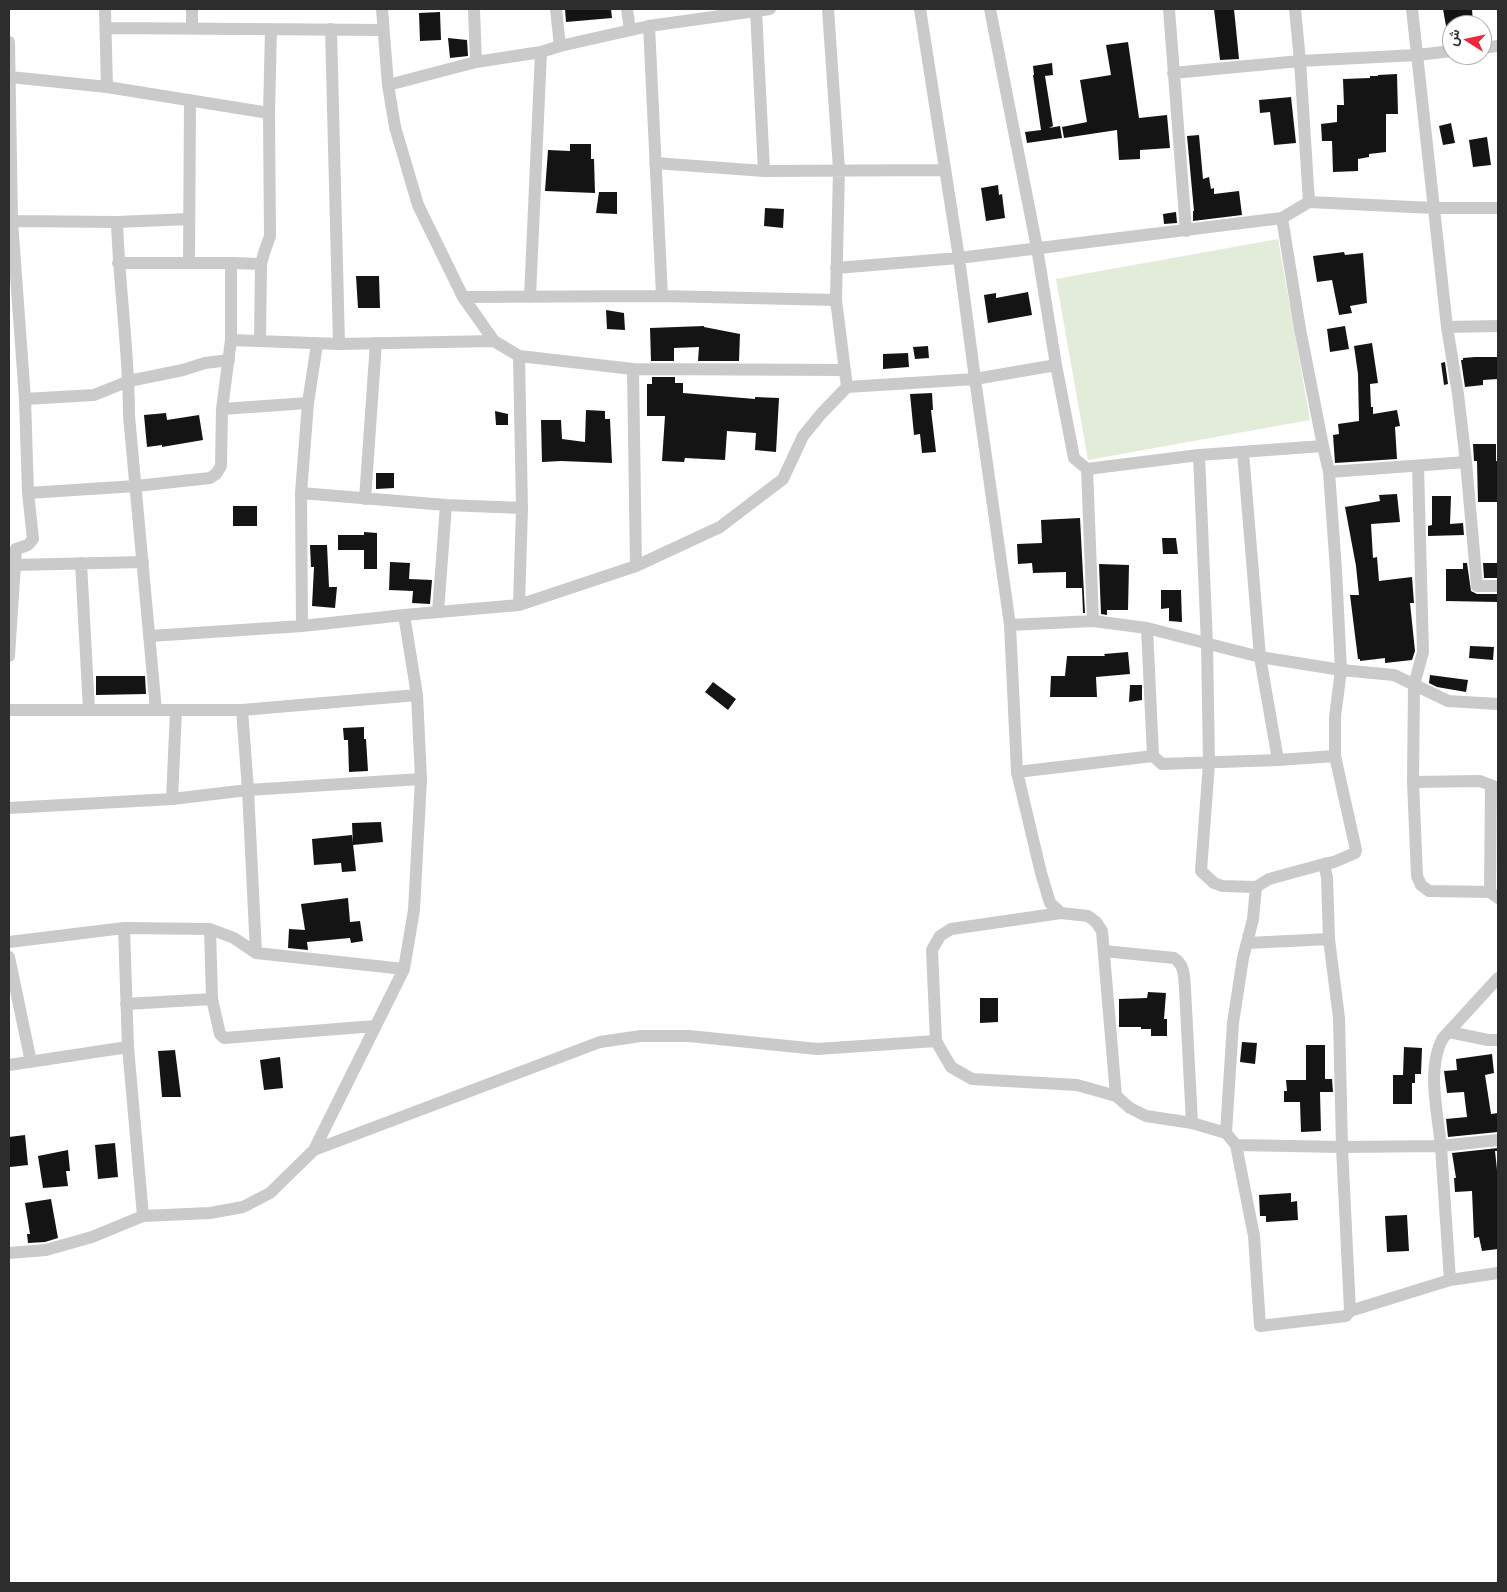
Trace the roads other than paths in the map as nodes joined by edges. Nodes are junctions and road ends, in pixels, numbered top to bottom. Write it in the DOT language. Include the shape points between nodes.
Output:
graph roads {
  1 [pos="105,9"];
  2 [pos="192,9"];
  3 [pos="382,9"];
  4 [pos="474,9"];
  5 [pos="556,9"];
  6 [pos="627,9"];
  7 [pos="770,9"];
  8 [pos="828,9"];
  9 [pos="920,9"];
  10 [pos="990,9"];
  11 [pos="1169,9"];
  12 [pos="1295,9"];
  13 [pos="1412,9"];
  14 [pos="756,11"];
  15 [pos="649,26"];
  16 [pos="106,28"];
  17 [pos="192,28"];
  18 [pos="271,29"];
  19 [pos="331,29"];
  20 [pos="383,30"];
  21 [pos="630,30"];
  22 [pos="9,42"];
  23 [pos="560,46"];
  24 [pos="541,52"];
  25 [pos="1442,52"];
  26 [pos="1417,55"];
  27 [pos="1300,61"];
  28 [pos="476,62"];
  29 [pos="1173,73"];
  30 [pos="10,77"];
  31 [pos="388,85"];
  32 [pos="107,87"];
  33 [pos="190,100"];
  34 [pos="269,113"];
  35 [pos="655,163"];
  36 [pos="839,169"];
  37 [pos="945,170"];
  38 [pos="764,171"];
  39 [pos="1309,202"];
  40 [pos="1433,208"];
  41 [pos="1498,208"];
  42 [pos="1282,218"];
  43 [pos="190,219"];
  44 [pos="12,221"];
  45 [pos="117,222"];
  46 [pos="1186,231"];
  47 [pos="1037,248"];
  48 [pos="959,258"];
  49 [pos="118,263"];
  50 [pos="189,263"];
  51 [pos="231,263"];
  52 [pos="261,264"];
  53 [pos="836,268"];
  54 [pos="662,296"];
  55 [pos="464,297"];
  56 [pos="530,297"];
  57 [pos="836,300"];
  58 [pos="13,314"];
  59 [pos="1498,326"];
  60 [pos="1447,327"];
  61 [pos="231,340"];
  62 [pos="260,341"];
  63 [pos="494,341"];
  64 [pos="318,344"];
  65 [pos="339,344"];
  66 [pos="376,344"];
  67 [pos="519,356"];
  68 [pos="228,360"];
  69 [pos="1056,365"];
  70 [pos="633,369"];
  71 [pos="845,370"];
  72 [pos="975,379"];
  73 [pos="130,381"];
  74 [pos="847,387"];
  75 [pos="24,399"];
  76 [pos="308,403"];
  77 [pos="222,409"];
  78 [pos="1323,446"];
  79 [pos="1243,452"];
  80 [pos="1199,455"];
  81 [pos="1466,462"];
  82 [pos="1418,466"];
  83 [pos="1087,468"];
  84 [pos="1329,472"];
  85 [pos="136,486"];
  86 [pos="28,493"];
  87 [pos="301,493"];
  88 [pos="365,499"];
  89 [pos="446,505"];
  90 [pos="522,508"];
  91 [pos="12,550"];
  92 [pos="143,562"];
  93 [pos="81,563"];
  94 [pos="14,565"];
  95 [pos="636,566"];
  96 [pos="1498,586"];
  97 [pos="519,605"];
  98 [pos="438,612"];
  99 [pos="404,615"];
  100 [pos="1094,621"];
  101 [pos="1010,625"];
  102 [pos="302,626"];
  103 [pos="1147,628"];
  104 [pos="150,636"];
  105 [pos="1207,644"];
  106 [pos="9,656"];
  107 [pos="1260,657"];
  108 [pos="1340,670"];
  109 [pos="1414,685"];
  110 [pos="417,695"];
  111 [pos="1498,704"];
  112 [pos="9,710"];
  113 [pos="89,710"];
  114 [pos="156,710"];
  115 [pos="242,710"];
  116 [pos="176,711"];
  117 [pos="1153,756"];
  118 [pos="1335,756"];
  119 [pos="1278,760"];
  120 [pos="1209,763"];
  121 [pos="1017,772"];
  122 [pos="421,779"];
  123 [pos="1413,782"];
  124 [pos="1494,787"];
  125 [pos="248,790"];
  126 [pos="172,798"];
  127 [pos="9,808"];
  128 [pos="1324,864"];
  129 [pos="1256,887"];
  130 [pos="1494,895"];
  131 [pos="1061,913"];
  132 [pos="124,928"];
  133 [pos="210,929"];
  134 [pos="1329,939"];
  135 [pos="9,942"];
  136 [pos="1248,942"];
  137 [pos="1104,952"];
  138 [pos="256,953"];
  139 [pos="9,957"];
  140 [pos="404,968"];
  141 [pos="1498,978"];
  142 [pos="212,999"];
  143 [pos="126,1004"];
  144 [pos="375,1026"];
  145 [pos="1449,1032"];
  146 [pos="1498,1040"];
  147 [pos="936,1041"];
  148 [pos="128,1047"];
  149 [pos="31,1062"];
  150 [pos="9,1065"];
  151 [pos="1116,1096"];
  152 [pos="1192,1124"];
  153 [pos="1226,1132"];
  154 [pos="1498,1140"];
  155 [pos="1236,1145"];
  156 [pos="1440,1146"];
  157 [pos="1342,1147"];
  158 [pos="314,1150"];
  159 [pos="143,1216"];
  160 [pos="9,1253"];
  161 [pos="1498,1272"];
  162 [pos="1450,1280"];
  163 [pos="1350,1311"];
  1 -- 16 [label="street"];
  2 -- 17 [label="street"];
  3 -- 20 [label="street"];
  4 -- 28 [label="street"];
  5 -- 23 [label="street"];
  6 -- 21 [label="street"];
  7 -- 14 [label="street"];
  8 -- 36 [label="street"];
  9 -- 37 [label="street"];
  10 -- 47 [label="street"];
  11 -- 29 [label="street"];
  12 -- 27 [label="street"];
  13 -- 26 [label="street"];
  14 -- 15 [label="street"];
  14 -- 38 [label="street"];
  15 -- 21 [label="street"];
  15 -- 35 [label="street"];
  16 -- 17 [label="street"];
  16 -- 32 [label="street"];
  17 -- 18 [label="street"];
  18 -- 19 [label="street"];
  18 -- 34 [label="street"];
  19 -- 20 [label="street"];
  19 -- 65 [label="street"];
  20 -- 31 [label="street"];
  21 -- 23 [label="street"];
  22 -- 30 [label="street"];
  23 -- 24 [label="street"];
  24 -- 28 [label="street"];
  24 -- 56 [label="street"];
  25 -- 26 [label="street"];
  26 -- 27 [label="street"];
  26 -- 40 [label="street"];
  27 -- 29 [label="street"];
  27 -- 39 [label="street"];
  28 -- 31 [label="street"];
  29 -- 46 [label="street"];
  30 -- 32 [label="street"];
  30 -- 44 [label="street"];
  31 -- 55 [label="street" via="394,127 418,205"];
  32 -- 33 [label="street"];
  33 -- 34 [label="street"];
  33 -- 43 [label="street"];
  34 -- 52 [label="street" via="270,236"];
  35 -- 38 [label="street"];
  35 -- 54 [label="street"];
  36 -- 37 [label="street"];
  36 -- 38 [label="street"];
  36 -- 53 [label="street"];
  37 -- 48 [label="street"];
  39 -- 40 [label="street"];
  39 -- 42 [label="street"];
  40 -- 41 [label="street"];
  40 -- 60 [label="street"];
  42 -- 46 [label="street"];
  42 -- 78 [label="street"];
  43 -- 45 [label="street"];
  43 -- 50 [label="street"];
  44 -- 45 [label="street"];
  44 -- 58 [label="street"];
  45 -- 49 [label="street"];
  46 -- 47 [label="street"];
  47 -- 48 [label="street"];
  47 -- 69 [label="street"];
  48 -- 53 [label="street"];
  48 -- 72 [label="street"];
  49 -- 50 [label="street"];
  49 -- 73 [label="street"];
  50 -- 51 [label="street"];
  51 -- 52 [label="street"];
  51 -- 61 [label="street"];
  52 -- 62 [label="street"];
  53 -- 57 [label="street"];
  54 -- 56 [label="street"];
  54 -- 57 [label="street"];
  55 -- 56 [label="street"];
  55 -- 63 [label="street"];
  57 -- 71 [label="street"];
  58 -- 75 [label="street"];
  59 -- 60 [label="street"];
  60 -- 81 [label="street"];
  61 -- 62 [label="street"];
  61 -- 68 [label="street"];
  62 -- 64 [label="street"];
  63 -- 66 [label="street"];
  63 -- 67 [label="street"];
  64 -- 65 [label="street"];
  64 -- 76 [label="street"];
  65 -- 66 [label="street"];
  66 -- 88 [label="street"];
  67 -- 70 [label="street"];
  67 -- 90 [label="street"];
  68 -- 73 [label="street"];
  68 -- 77 [label="street"];
  69 -- 72 [label="street"];
  69 -- 83 [label="street" via="1074,458"];
  70 -- 71 [label="street"];
  70 -- 95 [label="street"];
  71 -- 74 [label="street"];
  72 -- 74 [label="street"];
  72 -- 101 [label="street"];
  73 -- 75 [label="street" via="94,395"];
  73 -- 85 [label="street"];
  74 -- 95 [label="street" via="804,436 783,479 720,527"];
  75 -- 86 [label="street"];
  76 -- 77 [label="street"];
  76 -- 87 [label="street"];
  77 -- 85 [label="street" via="221,466 216,474 210,478"];
  78 -- 79 [label="street"];
  78 -- 84 [label="street"];
  79 -- 80 [label="street"];
  79 -- 107 [label="street"];
  80 -- 83 [label="street"];
  80 -- 105 [label="street"];
  81 -- 82 [label="street"];
  81 -- 96 [label="street" via="1477,586"];
  82 -- 84 [label="street"];
  82 -- 109 [label="street" via="1423,652"];
  83 -- 100 [label="street"];
  84 -- 108 [label="street"];
  85 -- 86 [label="street"];
  85 -- 92 [label="street"];
  86 -- 91 [label="street" via="33,539 28,545"];
  87 -- 88 [label="street"];
  87 -- 102 [label="street"];
  88 -- 89 [label="street"];
  89 -- 90 [label="street"];
  89 -- 98 [label="street"];
  90 -- 97 [label="street"];
  91 -- 94 [label="street"];
  92 -- 93 [label="street"];
  92 -- 104 [label="street"];
  93 -- 94 [label="street"];
  93 -- 113 [label="street"];
  94 -- 106 [label="street"];
  95 -- 97 [label="street"];
  97 -- 98 [label="street"];
  98 -- 99 [label="street"];
  99 -- 102 [label="street"];
  99 -- 110 [label="street"];
  100 -- 101 [label="street"];
  100 -- 103 [label="street"];
  101 -- 121 [label="street"];
  102 -- 104 [label="street"];
  103 -- 105 [label="street"];
  103 -- 117 [label="street"];
  104 -- 114 [label="street"];
  105 -- 107 [label="street"];
  105 -- 120 [label="street"];
  107 -- 108 [label="street"];
  107 -- 119 [label="street"];
  108 -- 109 [label="street" via="1394,674"];
  108 -- 118 [label="street"];
  109 -- 111 [label="street" via="1448,701"];
  109 -- 123 [label="street"];
  110 -- 115 [label="street"];
  110 -- 122 [label="street"];
  112 -- 113 [label="street"];
  113 -- 114 [label="street"];
  114 -- 116 [label="street"];
  115 -- 116 [label="street"];
  115 -- 125 [label="street"];
  116 -- 126 [label="street"];
  117 -- 120 [label="street" via="1162,764"];
  117 -- 121 [label="street"];
  118 -- 119 [label="street"];
  118 -- 128 [label="street" via="1356,850"];
  119 -- 120 [label="street"];
  120 -- 129 [label="street" via="1201,871 1222,886"];
  121 -- 131 [label="street" via="1050,903"];
  122 -- 125 [label="street"];
  122 -- 140 [label="street" via="414,910"];
  123 -- 124 [label="street" via="1480,781"];
  123 -- 130 [label="street" via="1416,876 1420,885 1429,890"];
  124 -- 130 [label="street"];
  125 -- 126 [label="street"];
  125 -- 138 [label="street"];
  126 -- 127 [label="street"];
  128 -- 129 [label="street" via="1268,879"];
  128 -- 134 [label="street"];
  129 -- 136 [label="street" via="1254,919"];
  131 -- 137 [label="street" via="1088,916 1096,922 1102,931"];
  131 -- 147 [label="street" via="951,929 940,936 932,950"];
  132 -- 133 [label="street"];
  132 -- 135 [label="street"];
  132 -- 143 [label="street"];
  133 -- 138 [label="street" via="234,938"];
  133 -- 142 [label="street"];
  134 -- 136 [label="street"];
  134 -- 157 [label="street" via="1339,1018"];
  136 -- 153 [label="street" via="1233,1023"];
  137 -- 151 [label="street"];
  137 -- 152 [label="street" via="1174,958 1180,962 1185,989"];
  138 -- 140 [label="street"];
  139 -- 149 [label="street"];
  140 -- 144 [label="street"];
  141 -- 145 [label="street"];
  142 -- 143 [label="street"];
  142 -- 144 [label="street" via="220,1034 224,1038"];
  143 -- 148 [label="street"];
  144 -- 158 [label="street"];
  145 -- 146 [label="street"];
  145 -- 156 [label="street" via="1437,1049 1436,1060 1434,1091"];
  147 -- 151 [label="street" via="951,1067 972,1079 1077,1085"];
  147 -- 158 [label="street" via="816,1050 689,1036 641,1036 600,1042"];
  148 -- 149 [label="street"];
  148 -- 159 [label="street"];
  149 -- 150 [label="street"];
  151 -- 152 [label="street" via="1146,1116"];
  152 -- 153 [label="street"];
  153 -- 155 [label="street"];
  154 -- 156 [label="street"];
  155 -- 157 [label="street"];
  155 -- 163 [label="street" via="1254,1236 1260,1326 1346,1316"];
  156 -- 157 [label="street"];
  156 -- 162 [label="street"];
  157 -- 163 [label="street"];
  158 -- 159 [label="street" via="270,1193 243,1206 210,1213"];
  159 -- 160 [label="street" via="92,1237 46,1250"];
  161 -- 162 [label="street"];
  162 -- 163 [label="street"];
}
